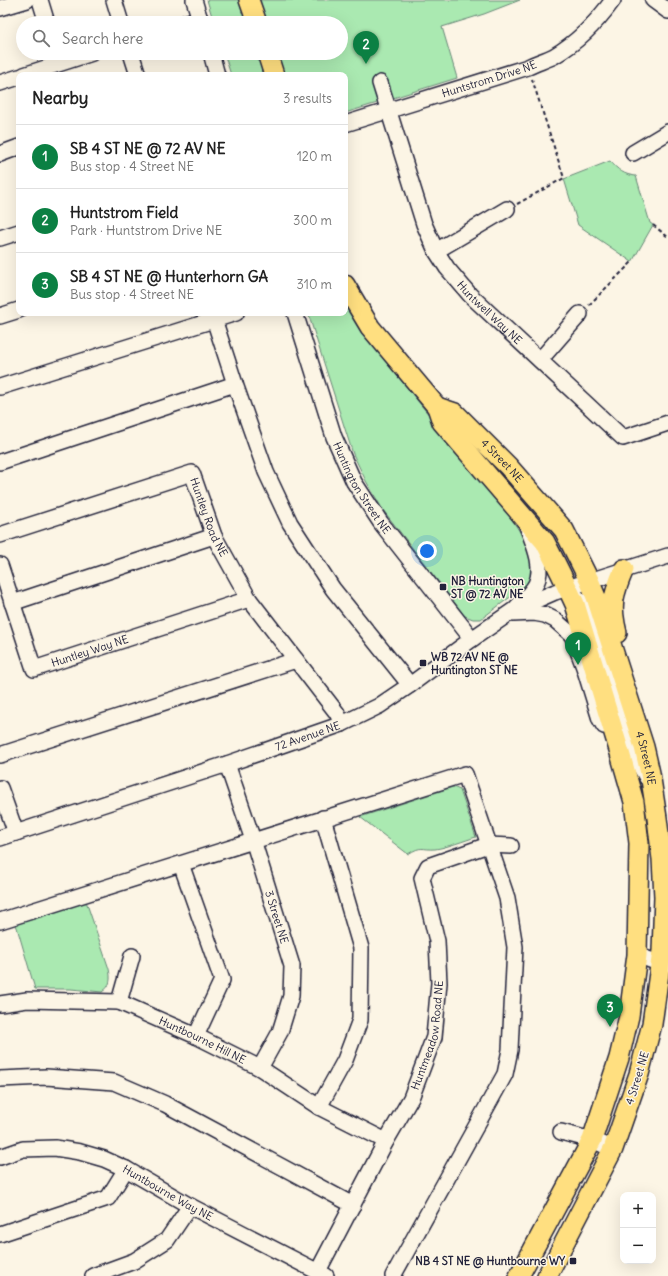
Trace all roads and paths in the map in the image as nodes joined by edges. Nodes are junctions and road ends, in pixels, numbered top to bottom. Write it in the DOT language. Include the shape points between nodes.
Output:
graph roads {
  1 [pos="27,0"];
  2 [pos="40,0"];
  3 [pos="114,0"];
  4 [pos="194,0"];
  5 [pos="250,0"];
  6 [pos="613,0"];
  7 [pos="652,0"];
  8 [pos="0,8"];
  9 [pos="668,11"];
  10 [pos="45,16"];
  11 [pos="119,16"];
  12 [pos="199,16"];
  13 [pos="255,16"];
  14 [pos="54,60"];
  15 [pos="133,60"];
  16 [pos="213,60"];
  17 [pos="269,60"];
  18 [pos="528,67"];
  19 [pos="30,72"];
  20 [pos="137,72"];
  21 [pos="216,72"];
  22 [pos="273,72"];
  23 [pos="16,77"];
  24 [pos="0,82"];
  25 [pos="380,83"];
  26 [pos="388,110"];
  27 [pos="348,123"];
  28 [pos="668,132"];
  29 [pos="16,148"];
  30 [pos="633,153"];
  31 [pos="0,154"];
  32 [pos="507,209"];
  33 [pos="653,225"];
  34 [pos="16,233"];
  35 [pos="668,237"];
  36 [pos="0,238"];
  37 [pos="436,251"];
  38 [pos="632,262"];
  39 [pos="348,290"];
  40 [pos="16,311"];
  41 [pos="580,314"];
  42 [pos="0,316"];
  43 [pos="213,316"];
  44 [pos="296,316"];
  45 [pos="540,360"];
  46 [pos="235,384"];
  47 [pos="0,387"];
  48 [pos="437,407"];
  49 [pos="668,422"];
  50 [pos="0,462"];
  51 [pos="525,519"];
  52 [pos="0,535"];
  53 [pos="214,536"];
  54 [pos="668,556"];
  55 [pos="0,565"];
  56 [pos="624,569"];
  57 [pos="589,580"];
  58 [pos="568,587"];
  59 [pos="249,599"];
  60 [pos="12,603"];
  61 [pos="512,612"];
  62 [pos="472,639"];
  63 [pos="296,660"];
  64 [pos="410,685"];
  65 [pos="342,724"];
  66 [pos="618,747"];
  67 [pos="644,747"];
  68 [pos="0,755"];
  69 [pos="227,764"];
  70 [pos="652,787"];
  71 [pos="0,788"];
  72 [pos="323,818"];
  73 [pos="16,833"];
  74 [pos="0,838"];
  75 [pos="253,840"];
  76 [pos="488,845"];
  77 [pos="511,846"];
  78 [pos="181,864"];
  79 [pos="0,921"];
  80 [pos="637,955"];
  81 [pos="132,956"];
  82 [pos="665,958"];
  83 [pos="119,1002"];
  84 [pos="0,1004"];
  85 [pos="196,1036"];
  86 [pos="260,1068"];
  87 [pos="0,1079"];
  88 [pos="319,1106"];
  89 [pos="561,1132"];
  90 [pos="592,1140"];
  91 [pos="386,1141"];
  92 [pos="613,1149"];
  93 [pos="0,1157"];
  94 [pos="126,1169"];
  95 [pos="353,1205"];
  96 [pos="190,1206"];
  97 [pos="0,1234"];
  98 [pos="322,1274"];
  99 [pos="93,1276"];
  100 [pos="392,1276"];
  101 [pos="519,1276"];
  102 [pos="547,1276"];
  1 -- 8 [label="street"];
  2 -- 10 [label="street"];
  3 -- 11 [label="street"];
  4 -- 12 [label="street"];
  5 -- 13 [label="main road"];
  6 -- 18 [label="street, Huntstrom Drive NE" via="600,18 576,40 553,56"];
  7 -- 9 [label="street"];
  14 -- 19 [label="street"];
  15 -- 20 [label="street"];
  16 -- 21 [label="street"];
  17 -- 22 [label="main road"];
  18 -- 26 [label="street, Huntstrom Drive NE"];
  18 -- 32 [label="path" via="564,178"];
  23 -- 24 [label="street"];
  25 -- 26 [label="street, Huntwell Way NE"];
  26 -- 27 [label="street, Huntstrom Drive NE"];
  26 -- 37 [label="street, Huntwell Way NE" via="424,224"];
  28 -- 30 [label="street"];
  29 -- 31 [label="street"];
  32 -- 37 [label="street"];
  33 -- 35 [label="path"];
  34 -- 36 [label="street"];
  37 -- 45 [label="street, Huntwell Way NE" via="470,295"];
  38 -- 41 [label="path"];
  39 -- 48 [label="main road, 4 Street NE" via="370,327"];
  40 -- 42 [label="street"];
  41 -- 45 [label="street"];
  43 -- 46 [label="street"];
  43 -- 47 [label="street"];
  44 -- 62 [label="street, Huntington Street NE" via="334,437 354,482 381,524"];
  45 -- 49 [label="street, Huntwell Way NE" via="623,438"];
  46 -- 50 [label="street"];
  46 -- 64 [label="street" via="266,472 290,523 333,589"];
  48 -- 51 [label="main road, 4 Street NE" via="442,422"];
  48 -- 57 [label="main road, 4 Street NE" via="455,413 511,469 564,530"];
  51 -- 58 [label="main road, 4 Street NE" via="545,542"];
  51 -- 61 [label="street" via="536,550 539,576 536,585"];
  52 -- 53 [label="street, Huntley Road NE" via="192,473"];
  53 -- 59 [label="street, Huntley Road NE"];
  53 -- 60 [label="street"];
  54 -- 56 [label="street, 72 Avenue NE"];
  55 -- 60 [label="street, Huntley Way NE"];
  56 -- 57 [label="street, 72 Avenue NE"];
  56 -- 67 [label="main road" via="614,594 613,616 640,718"];
  57 -- 58 [label="street, 72 Avenue NE"];
  57 -- 67 [label="main road, 4 Street NE"];
  58 -- 61 [label="street, 72 Avenue NE"];
  58 -- 66 [label="main road, 4 Street NE"];
  58 -- 70 [label="street" via="589,610 634,755"];
  59 -- 60 [label="street, Huntley Way NE" via="34,669"];
  59 -- 63 [label="street, Huntley Road NE"];
  61 -- 62 [label="street, 72 Avenue NE"];
  61 -- 66 [label="street" via="545,615 572,635 600,719"];
  62 -- 64 [label="street, 72 Avenue NE"];
  63 -- 65 [label="street, Huntley Road NE" via="337,713"];
  63 -- 68 [label="street"];
  64 -- 65 [label="street, 72 Avenue NE" via="379,706"];
  65 -- 69 [label="street, 72 Avenue NE"];
  66 -- 80 [label="main road, 4 Street NE" via="634,802 639,843"];
  67 -- 70 [label="main road, 4 Street NE"];
  69 -- 73 [label="street, 72 Avenue NE"];
  69 -- 75 [label="street, 3 Street NE"];
  70 -- 82 [label="main road, 4 Street NE" via="662,859"];
  71 -- 73 [label="street"];
  72 -- 75 [label="street"];
  72 -- 76 [label="street" via="464,774"];
  72 -- 88 [label="street" via="361,948 360,1020 345,1060"];
  73 -- 74 [label="street, 72 Avenue NE"];
  75 -- 78 [label="street"];
  75 -- 86 [label="street, 3 Street NE" via="292,966 291,996 280,1032"];
  76 -- 77 [label="street, Huntmeadow Road NE"];
  76 -- 91 [label="street, Huntmeadow Road NE" via="428,866 422,878 437,941 439,983 434,1037 411,1098"];
  76 -- 100 [label="street" via="507,898 515,947 510,1050 504,1074"];
  78 -- 79 [label="street"];
  78 -- 85 [label="street" via="222,980"];
  80 -- 82 [label="street"];
  80 -- 90 [label="main road, 4 Street NE" via="619,1058"];
  81 -- 83 [label="street"];
  82 -- 92 [label="main road, 4 Street NE" via="641,1067"];
  83 -- 84 [label="street, Huntbourne Hill NE" via="27,1000"];
  83 -- 85 [label="street, Huntbourne Hill NE"];
  85 -- 86 [label="street, Huntbourne Hill NE"];
  86 -- 88 [label="street, Huntbourne Hill NE"];
  87 -- 95 [label="street" via="46,1077 114,1082 165,1104"];
  88 -- 91 [label="street, Huntbourne Hill NE"];
  89 -- 90 [label="street"];
  90 -- 92 [label="street"];
  90 -- 101 [label="main road, 4 Street NE"];
  91 -- 95 [label="street, Huntmeadow Road NE"];
  92 -- 102 [label="main road, 4 Street NE"];
  93 -- 94 [label="street, Huntbourne Way NE" via="23,1149 55,1148 86,1153"];
  94 -- 96 [label="street, Huntbourne Way NE"];
  94 -- 97 [label="street" via="108,1198"];
  95 -- 98 [label="street, Huntmeadow Road NE"];
  96 -- 98 [label="street, Huntbourne Way NE"];
  96 -- 99 [label="street" via="167,1240 134,1261"];
}
